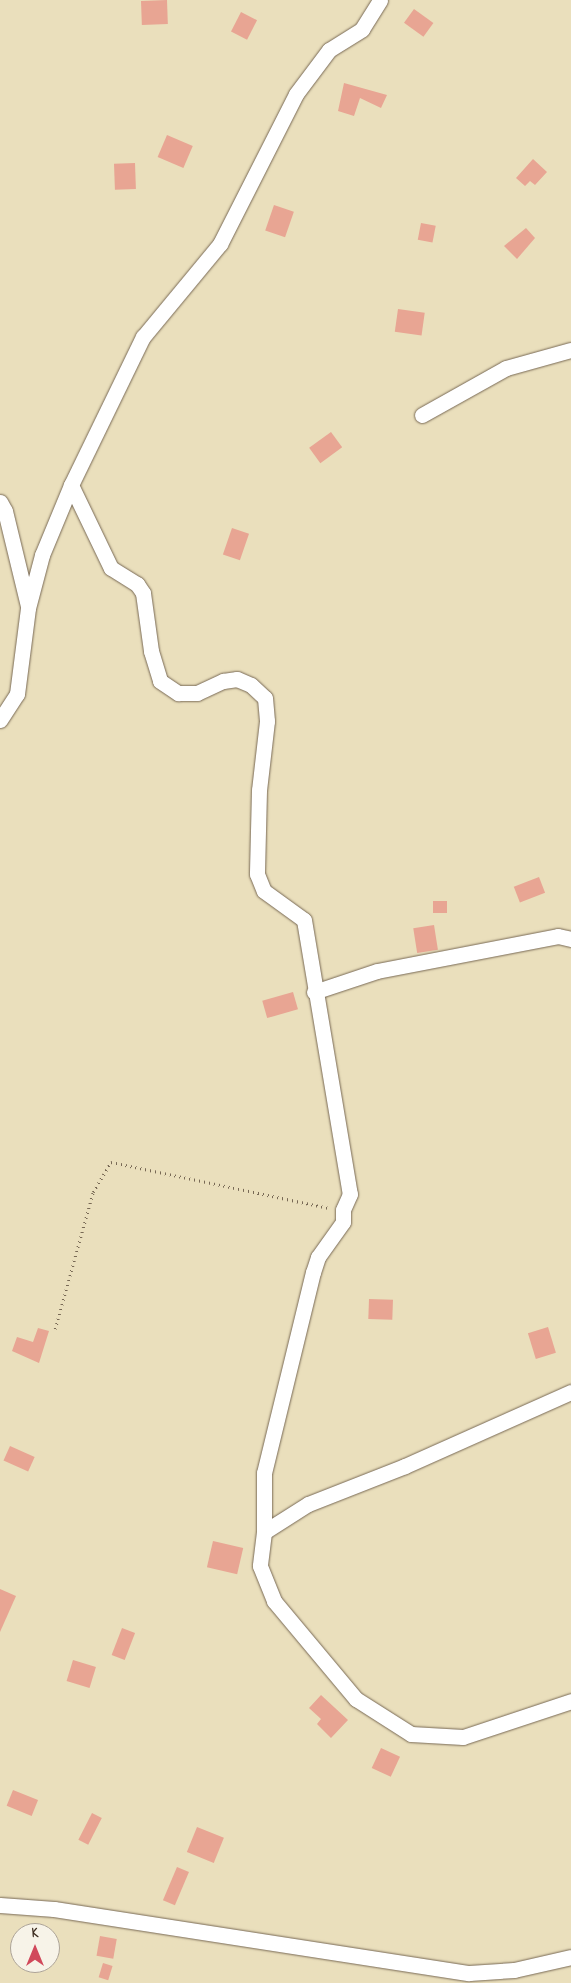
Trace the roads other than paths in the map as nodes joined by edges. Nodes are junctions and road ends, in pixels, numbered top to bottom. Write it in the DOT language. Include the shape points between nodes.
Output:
graph roads {
  1 [pos="380,0"];
  2 [pos="571,350"];
  3 [pos="422,415"];
  4 [pos="71,485"];
  5 [pos="0,502"];
  6 [pos="28,608"];
  7 [pos="17,694"];
  8 [pos="0,699"];
  9 [pos="0,720"];
  10 [pos="571,939"];
  11 [pos="314,992"];
  12 [pos="571,1392"];
  13 [pos="264,1532"];
  14 [pos="571,1701"];
  15 [pos="0,1905"];
  16 [pos="571,1957"];
  17 [pos="514,1970"];
  18 [pos="504,1983"];
  1 -- 4 [label="street" via="362,29 328,50 296,94 220,244 143,337"];
  2 -- 3 [label="street" via="506,368"];
  4 -- 6 [label="street" via="42,555"];
  4 -- 11 [label="street" via="111,568 137,584 143,593 151,652 160,681 178,693 197,693 223,681 237,679 251,685 265,698 267,721 259,790 257,874 264,891 304,920"];
  5 -- 6 [label="street"];
  6 -- 7 [label="street"];
  7 -- 8 [label="street"];
  7 -- 9 [label="street"];
  10 -- 11 [label="street" via="558,936 376,971"];
  11 -- 13 [label="street" via="350,1194 343,1210 343,1222 312,1272 264,1473"];
  12 -- 13 [label="street" via="405,1466 308,1504"];
  13 -- 14 [label="street" via="260,1566 274,1601 356,1699 411,1734 463,1738"];
  15 -- 17 [label="street" via="54,1909 469,1973"];
  16 -- 17 [label="street"];
  17 -- 18 [label="street"];
}
